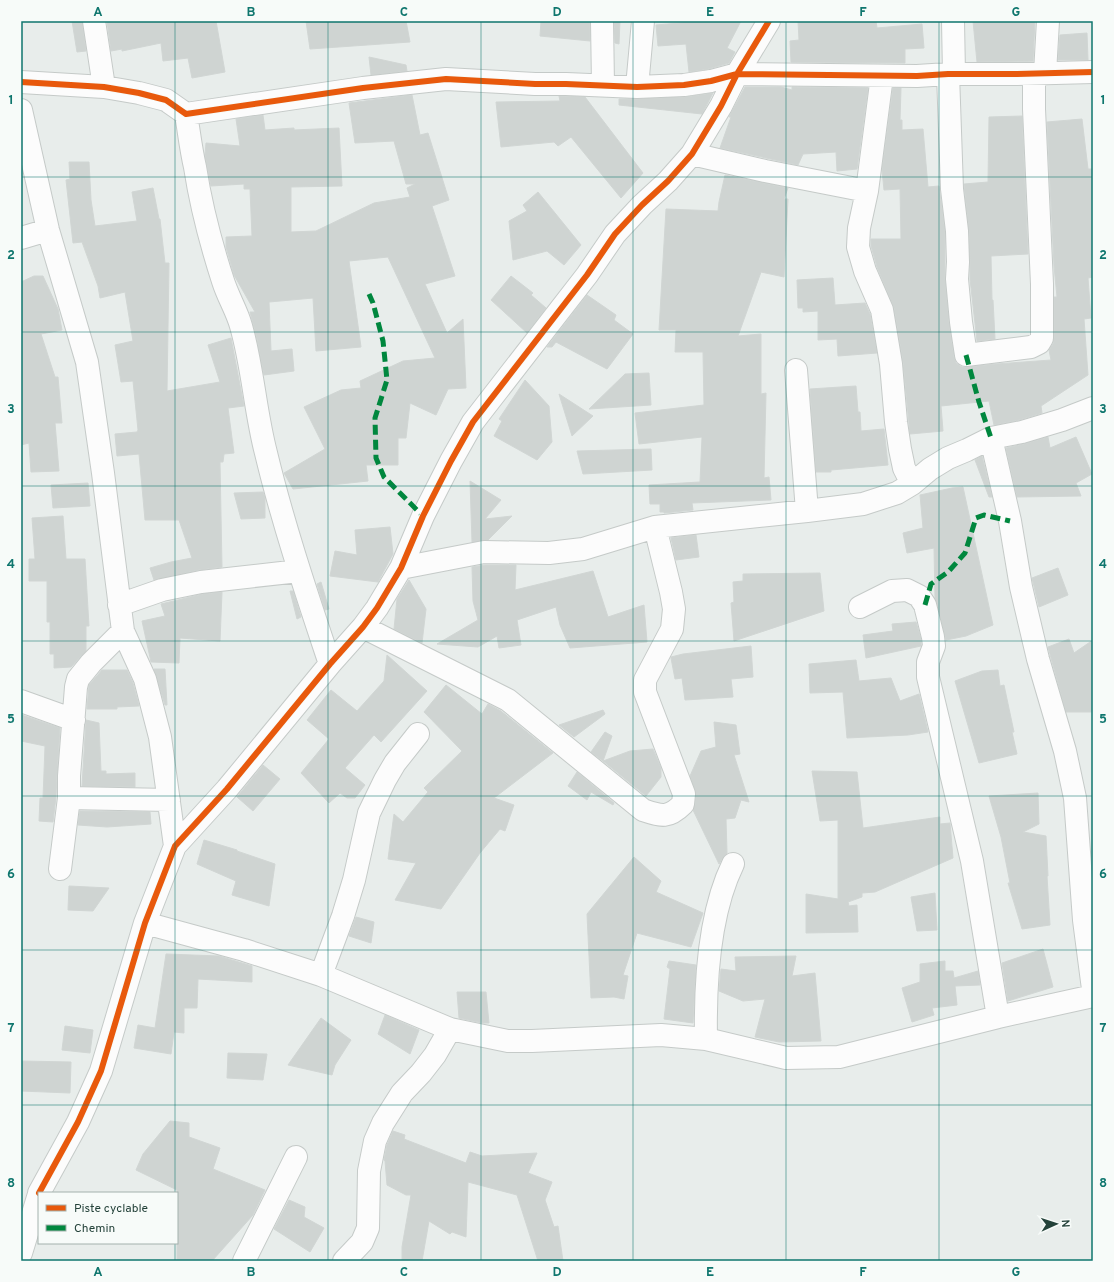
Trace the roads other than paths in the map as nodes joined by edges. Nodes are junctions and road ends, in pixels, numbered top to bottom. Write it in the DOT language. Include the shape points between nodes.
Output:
graph roads {
  1 [pos="94,21"];
  2 [pos="602,21"];
  3 [pos="643,21"];
  4 [pos="769,21"];
  5 [pos="953,21"];
  6 [pos="1048,21"];
  7 [pos="1093,72"];
  8 [pos="1040,73"];
  9 [pos="737,74"];
  10 [pos="951,74"];
  11 [pos="882,76"];
  12 [pos="21,82"];
  13 [pos="603,85"];
  14 [pos="104,87"];
  15 [pos="637,87"];
  16 [pos="21,110"];
  17 [pos="186,114"];
  18 [pos="692,154"];
  19 [pos="867,191"];
  20 [pos="48,230"];
  21 [pos="21,238"];
  22 [pos="796,370"];
  23 [pos="1090,416"];
  24 [pos="992,438"];
  25 [pos="912,484"];
  26 [pos="807,511"];
  27 [pos="655,527"];
  28 [pos="400,568"];
  29 [pos="299,571"];
  30 [pos="120,605"];
  31 [pos="860,607"];
  32 [pos="363,627"];
  33 [pos="123,631"];
  34 [pos="330,664"];
  35 [pos="21,702"];
  36 [pos="74,720"];
  37 [pos="418,734"];
  38 [pos="68,798"];
  39 [pos="169,800"];
  40 [pos="175,846"];
  41 [pos="733,864"];
  42 [pos="60,869"];
  43 [pos="145,923"];
  44 [pos="321,975"];
  45 [pos="1093,990"];
  46 [pos="1093,996"];
  47 [pos="998,1017"];
  48 [pos="450,1029"];
  49 [pos="706,1039"];
  50 [pos="296,1157"];
  51 [pos="40,1192"];
  52 [pos="38,1196"];
  53 [pos="21,1253"];
  54 [pos="244,1261"];
  55 [pos="344,1261"];
  1 -- 14 [label="street"];
  2 -- 13 [label="street"];
  3 -- 15 [label="street"];
  4 -- 9 [label="street"];
  5 -- 10 [label="street"];
  6 -- 8 [label="street"];
  7 -- 8 [label="street"];
  8 -- 10 [label="street"];
  8 -- 10 [label="street" via="1034,109 1042,338 1031,347 966,355 957,279 957,231 952,189"];
  9 -- 11 [label="street"];
  9 -- 15 [label="street" via="711,81"];
  9 -- 18 [label="street"];
  10 -- 11 [label="street"];
  11 -- 19 [label="street"];
  12 -- 14 [label="street"];
  13 -- 15 [label="street"];
  13 -- 17 [label="street" via="446,79 362,88"];
  14 -- 17 [label="street" via="166,100"];
  16 -- 20 [label="street"];
  17 -- 29 [label="street" via="204,212 224,282 241,325 266,454"];
  18 -- 19 [label="street"];
  18 -- 28 [label="street" via="615,234 587,275 472,422 423,516"];
  19 -- 25 [label="street" via="859,228 858,247 865,271 882,310 900,449 904,468"];
  20 -- 21 [label="street"];
  20 -- 30 [label="street" via="87,362"];
  22 -- 26 [label="street"];
  23 -- 24 [label="street" via="1062,420"];
  24 -- 25 [label="street" via="948,458"];
  24 -- 45 [label="street" via="1010,521 1020,587 1075,798 1084,920"];
  25 -- 26 [label="street" via="896,493 863,504"];
  26 -- 27 [label="street"];
  27 -- 28 [label="street" via="583,549 548,553 484,552"];
  27 -- 32 [label="street" via="674,609 672,629 645,680 645,692 684,794 683,804 674,813 659,815 643,810 508,700"];
  28 -- 32 [label="street"];
  29 -- 30 [label="street" via="201,582 162,590"];
  29 -- 34 [label="street"];
  30 -- 33 [label="street"];
  31 -- 47 [label="street" via="892,591 907,590 919,596 925,605 934,646 928,662 928,677 972,861"];
  32 -- 34 [label="street"];
  33 -- 36 [label="street" via="78,679"];
  33 -- 39 [label="street" via="147,686 160,737"];
  34 -- 40 [label="street" via="227,789"];
  35 -- 36 [label="street"];
  36 -- 38 [label="street"];
  37 -- 44 [label="street" via="395,763 369,813 344,916"];
  38 -- 39 [label="street"];
  38 -- 42 [label="street"];
  39 -- 40 [label="street"];
  40 -- 43 [label="street"];
  41 -- 49 [label="street" via="712,932"];
  43 -- 44 [label="street" via="244,950"];
  43 -- 51 [label="street" via="100,1071 78,1122"];
  44 -- 48 [label="street"];
  46 -- 47 [label="street"];
  47 -- 49 [label="street" via="839,1056 786,1058"];
  48 -- 49 [label="street" via="508,1041 662,1035"];
  48 -- 55 [label="street" via="435,1055 402,1093 383,1123 375,1141 369,1171 368,1228 362,1242"];
  50 -- 54 [label="street"];
  52 -- 53 [label="street"];
}
